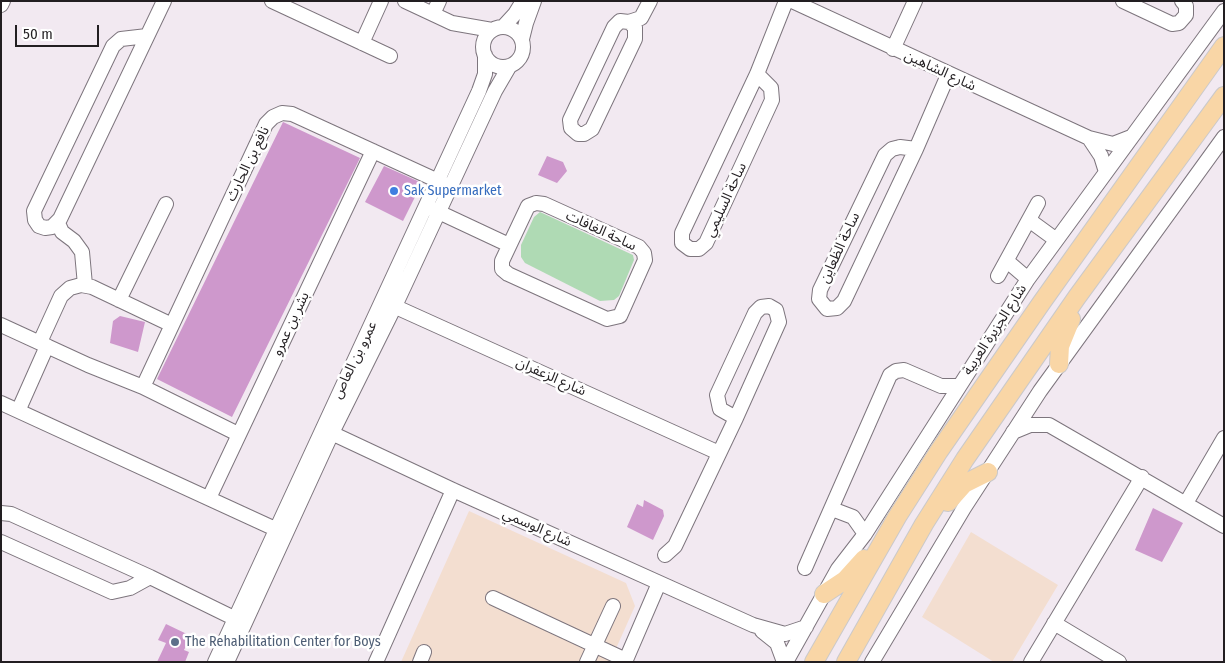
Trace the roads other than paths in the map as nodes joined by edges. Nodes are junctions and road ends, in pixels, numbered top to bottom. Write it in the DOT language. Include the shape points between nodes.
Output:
graph roads {
  1 [pos="3,1"];
  2 [pos="164,1"];
  3 [pos="272,1"];
  4 [pos="381,1"];
  5 [pos="406,1"];
  6 [pos="523,1"];
  7 [pos="534,1"];
  8 [pos="650,1"];
  9 [pos="655,1"];
  10 [pos="786,1"];
  11 [pos="792,1"];
  12 [pos="914,1"];
  13 [pos="1122,1"];
  14 [pos="1182,1"];
  15 [pos="1,5"];
  16 [pos="436,7"];
  17 [pos="1224,11"];
  18 [pos="452,22"];
  19 [pos="629,22"];
  20 [pos="498,28"];
  21 [pos="148,36"];
  22 [pos="522,39"];
  23 [pos="636,39"];
  24 [pos="362,43"];
  25 [pos="1224,46"];
  26 [pos="893,49"];
  27 [pos="484,52"];
  28 [pos="390,56"];
  29 [pos="509,66"];
  30 [pos="756,74"];
  31 [pos="948,75"];
  32 [pos="1224,96"];
  33 [pos="1131,137"];
  34 [pos="1224,137"];
  35 [pos="1089,138"];
  36 [pos="916,149"];
  37 [pos="373,151"];
  38 [pos="1106,172"];
  39 [pos="445,184"];
  40 [pos="1038,203"];
  41 [pos="166,204"];
  42 [pos="433,210"];
  43 [pos="1029,220"];
  44 [pos="58,222"];
  45 [pos="42,227"];
  46 [pos="1055,239"];
  47 [pos="510,245"];
  48 [pos="78,246"];
  49 [pos="1007,261"];
  50 [pos="998,276"];
  51 [pos="1028,279"];
  52 [pos="85,285"];
  53 [pos="1077,297"];
  54 [pos="120,300"];
  55 [pos="389,304"];
  56 [pos="1,325"];
  57 [pos="172,325"];
  58 [pos="43,344"];
  59 [pos="1060,364"];
  60 [pos="958,386"];
  61 [pos="143,387"];
  62 [pos="1040,390"];
  63 [pos="2,404"];
  64 [pos="19,409"];
  65 [pos="736,418"];
  66 [pos="1049,425"];
  67 [pos="327,431"];
  68 [pos="1013,433"];
  69 [pos="238,434"];
  70 [pos="1224,438"];
  71 [pos="719,453"];
  72 [pos="988,472"];
  73 [pos="1142,477"];
  74 [pos="453,490"];
  75 [pos="209,498"];
  76 [pos="1186,503"];
  77 [pos="832,509"];
  78 [pos="1,513"];
  79 [pos="897,517"];
  80 [pos="924,524"];
  81 [pos="1224,526"];
  82 [pos="282,533"];
  83 [pos="864,534"];
  84 [pos="1,542"];
  85 [pos="665,555"];
  86 [pos="805,568"];
  87 [pos="150,577"];
  88 [pos="659,583"];
  89 [pos="824,594"];
  90 [pos="493,598"];
  91 [pos="613,606"];
  92 [pos="240,621"];
  93 [pos="1054,623"];
  94 [pos="753,625"];
  95 [pos="806,627"];
  96 [pos="594,646"];
  97 [pos="626,661"];
  98 [pos="873,661"];
  99 [pos="215,662"];
  100 [pos="227,662"];
  101 [pos="376,662"];
  102 [pos="587,662"];
  103 [pos="785,662"];
  104 [pos="814,662"];
  105 [pos="846,662"];
  106 [pos="1031,662"];
  107 [pos="1119,662"];
  1 -- 15 [label="street"];
  2 -- 21 [label="street"];
  3 -- 24 [label="street"];
  4 -- 24 [label="street"];
  5 -- 16 [label="street"];
  6 -- 20 [label="street" via="515,14"];
  7 -- 22 [label="street"];
  8 -- 19 [label="street" via="641,18"];
  9 -- 23 [label="street"];
  10 -- 30 [label="street, ساحة السليمي"];
  11 -- 26 [label="street, شارع الشاهين"];
  12 -- 26 [label="street"];
  13 -- 14 [label="street" via="1172,24 1179,23 1186,15"];
  16 -- 18 [label="street"];
  17 -- 33 [label="street, شارع الجزيرة العربية"];
  18 -- 20 [label="street"];
  18 -- 27 [label="street"];
  19 -- 23 [label="street" via="635,28"];
  19 -- 23 [label="street" via="620,21 614,27 571,117 570,125 575,132 584,134 592,129"];
  20 -- 22 [label="street" via="515,30"];
  20 -- 27 [label="street" via="485,39"];
  21 -- 44 [label="street"];
  21 -- 45 [label="street" via="121,39 113,46 34,211 35,220"];
  22 -- 29 [label="street" via="522,56"];
  24 -- 28 [label="street"];
  25 -- 79 [label="main road, شارع الجزيرة العربية" via="1042,302"];
  26 -- 31 [label="street, شارع الشاهين"];
  27 -- 29 [label="street" via="492,64"];
  27 -- 39 [label="street, عمرو بن العاص" via="483,82"];
  29 -- 39 [label="street, عمرو بن العاص"];
  30 -- 30 [label="street, ساحة السليمي" via="682,233 682,243 690,250 699,249 706,243 772,100 772,91"];
  31 -- 35 [label="street, شارع الشاهين"];
  31 -- 36 [label="street, ساحة الظعاين"];
  32 -- 53 [label="main road"];
  33 -- 35 [label="street, شارع الشاهين" via="1114,144"];
  33 -- 38 [label="street, شارع الجزيرة العربية"];
  34 -- 59 [label="street"];
  35 -- 38 [label="street" via="1101,156"];
  36 -- 36 [label="street, ساحة الظعاين" via="894,148 885,155 820,290 819,299 824,307 834,309 842,304"];
  37 -- 39 [label="street, نافع بن الحارث"];
  37 -- 57 [label="street, نافع بن الحارث" via="292,114 282,113 273,117 266,124"];
  37 -- 69 [label="street, بشر بن عمرو"];
  38 -- 46 [label="street, شارع الجزيرة العربية"];
  39 -- 42 [label="street, عمرو بن العاص"];
  40 -- 43 [label="street"];
  41 -- 54 [label="street"];
  42 -- 47 [label="street"];
  42 -- 55 [label="street, عمرو بن العاص"];
  43 -- 46 [label="street"];
  43 -- 49 [label="street"];
  44 -- 45 [label="street" via="52,227"];
  44 -- 48 [label="street" via="62,232"];
  45 -- 48 [label="street" via="54,237"];
  46 -- 51 [label="street, شارع الجزيرة العربية"];
  47 -- 47 [label="street, ساحة الغافات" via="502,261 505,272 612,320 623,312 645,260 639,247 540,203 528,206"];
  48 -- 52 [label="street" via="84,256"];
  49 -- 50 [label="street"];
  49 -- 51 [label="street"];
  51 -- 60 [label="street, شارع الجزيرة العربية"];
  52 -- 54 [label="street"];
  52 -- 58 [label="street" via="70,288 61,296"];
  53 -- 59 [label="main road" via="1060,346"];
  53 -- 80 [label="main road"];
  54 -- 57 [label="street"];
  55 -- 67 [label="street, عمرو بن العاص"];
  55 -- 71 [label="street, شارع الزعفران"];
  56 -- 58 [label="street"];
  57 -- 61 [label="street, نافع بن الحارث"];
  58 -- 61 [label="street"];
  58 -- 64 [label="street"];
  59 -- 62 [label="street"];
  60 -- 77 [label="street" via="941,386 904,370 890,375"];
  60 -- 83 [label="street, شارع الجزيرة العربية"];
  61 -- 69 [label="street"];
  62 -- 66 [label="street" via="1040,409"];
  62 -- 68 [label="street"];
  63 -- 64 [label="street"];
  64 -- 75 [label="street"];
  65 -- 65 [label="street" via="779,322 776,310 769,306 761,307 755,313 718,391 716,399 720,409"];
  65 -- 71 [label="street"];
  66 -- 68 [label="street" via="1030,424"];
  66 -- 73 [label="street"];
  67 -- 74 [label="street, شارع الوسمي"];
  67 -- 82 [label="street, عمرو بن العاص"];
  68 -- 72 [label="street"];
  69 -- 75 [label="street, بشر بن عمرو"];
  70 -- 76 [label="street"];
  71 -- 85 [label="street" via="675,546"];
  72 -- 80 [label="main road" via="964,484"];
  72 -- 98 [label="street"];
  73 -- 76 [label="street"];
  73 -- 93 [label="street"];
  74 -- 88 [label="street, شارع الوسمي"];
  74 -- 101 [label="street"];
  75 -- 82 [label="street"];
  76 -- 81 [label="street"];
  77 -- 83 [label="street" via="853,517"];
  77 -- 86 [label="street"];
  78 -- 87 [label="street" via="11,514"];
  79 -- 89 [label="main road" via="880,534 852,573"];
  79 -- 104 [label="main road, شارع الجزيرة العربية"];
  80 -- 105 [label="main road"];
  82 -- 92 [label="street, عمرو بن العاص"];
  83 -- 89 [label="street, شارع الجزيرة العربية"];
  84 -- 87 [label="street" via="112,592 130,588"];
  87 -- 92 [label="street"];
  88 -- 94 [label="street, شارع الوسمي"];
  88 -- 97 [label="street"];
  89 -- 95 [label="street, شارع الجزيرة العربية"];
  90 -- 96 [label="street"];
  91 -- 96 [label="street"];
  92 -- 99 [label="street, عمرو بن العاص"];
  92 -- 100 [label="street, عمرو بن العاص"];
  93 -- 106 [label="street"];
  93 -- 107 [label="street"];
  94 -- 95 [label="street, شارع الوسمي" via="784,634"];
  94 -- 103 [label="street, شارع الوسمي" via="777,643"];
  95 -- 103 [label="street, شارع الجزيرة العربية"];
  96 -- 97 [label="street"];
  96 -- 102 [label="street"];
}
